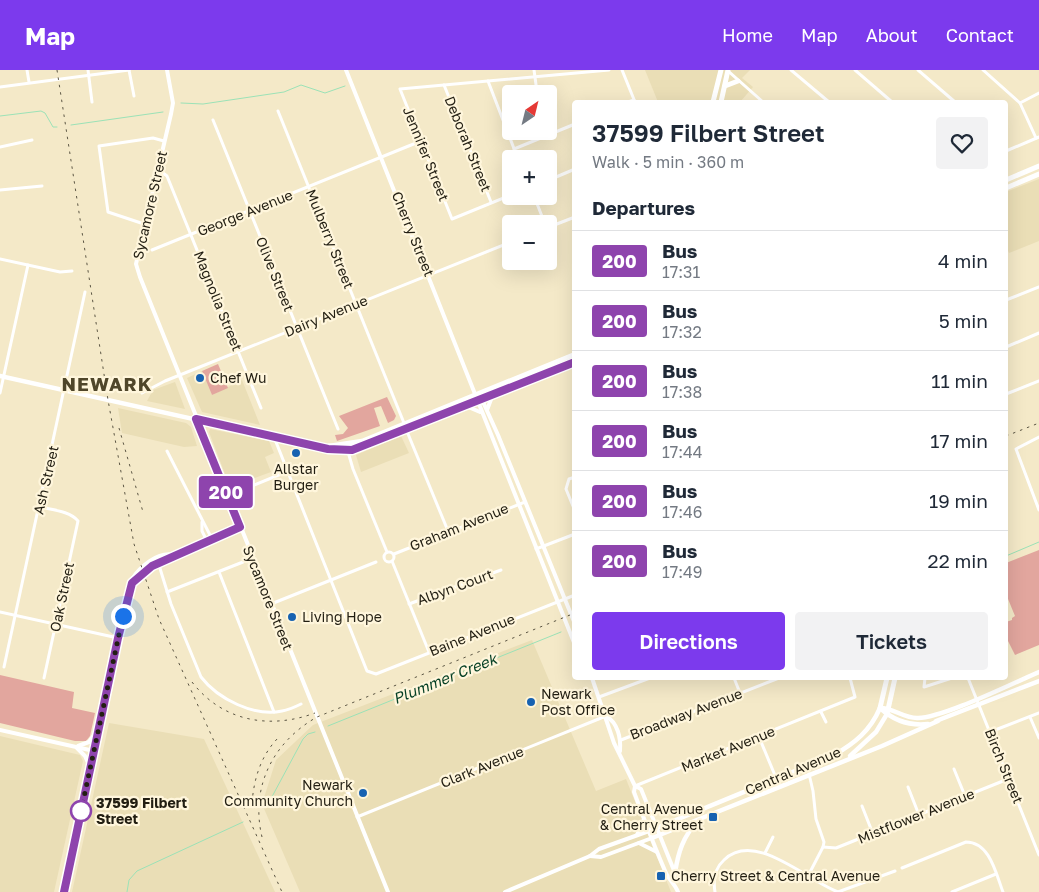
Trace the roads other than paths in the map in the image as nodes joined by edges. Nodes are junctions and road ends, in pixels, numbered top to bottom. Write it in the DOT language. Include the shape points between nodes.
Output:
graph roads {
  1 [pos="27,70"];
  2 [pos="88,70"];
  3 [pos="129,70"];
  4 [pos="167,70"];
  5 [pos="346,70"];
  6 [pos="534,70"];
  7 [pos="609,70"];
  8 [pos="622,70"];
  9 [pos="721,70"];
  10 [pos="727,70"];
  11 [pos="791,70"];
  12 [pos="855,70"];
  13 [pos="918,70"];
  14 [pos="983,70"];
  15 [pos="89,75"];
  16 [pos="535,77"];
  17 [pos="738,81"];
  18 [pos="29,82"];
  19 [pos="488,82"];
  20 [pos="444,85"];
  21 [pos="536,85"];
  22 [pos="0,87"];
  23 [pos="724,87"];
  24 [pos="1039,93"];
  25 [pos="134,96"];
  26 [pos="635,100"];
  27 [pos="714,100"];
  28 [pos="721,100"];
  29 [pos="761,100"];
  30 [pos="827,100"];
  31 [pos="890,100"];
  32 [pos="953,100"];
  33 [pos="92,102"];
  34 [pos="1020,102"];
  35 [pos="278,111"];
  36 [pos="213,120"];
  37 [pos="572,125"];
  38 [pos="1038,138"];
  39 [pos="32,140"];
  40 [pos="164,141"];
  41 [pos="421,141"];
  42 [pos="0,147"];
  43 [pos="514,148"];
  44 [pos="1008,150"];
  45 [pos="382,157"];
  46 [pos="1039,166"];
  47 [pos="158,169"];
  48 [pos="572,170"];
  49 [pos="1039,174"];
  50 [pos="557,177"];
  51 [pos="1008,179"];
  52 [pos="42,186"];
  53 [pos="309,187"];
  54 [pos="1008,187"];
  55 [pos="0,190"];
  56 [pos="502,198"];
  57 [pos="491,202"];
  58 [pos="250,210"];
  59 [pos="572,218"];
  60 [pos="144,224"];
  61 [pos="557,224"];
  62 [pos="191,235"];
  63 [pos="502,245"];
  64 [pos="152,250"];
  65 [pos="0,259"];
  66 [pos="28,265"];
  67 [pos="72,271"];
  68 [pos="428,274"];
  69 [pos="1039,288"];
  70 [pos="86,292"];
  71 [pos="1008,299"];
  72 [pos="357,304"];
  73 [pos="298,328"];
  74 [pos="1039,333"];
  75 [pos="1008,346"];
  76 [pos="238,352"];
  77 [pos="572,355"];
  78 [pos="572,363"];
  79 [pos="179,375"];
  80 [pos="2,376"];
  81 [pos="1039,381"];
  82 [pos="65,390"];
  83 [pos="0,393"];
  84 [pos="476,393"];
  85 [pos="1008,393"];
  86 [pos="142,394"];
  87 [pos="493,394"];
  88 [pos="478,399"];
  89 [pos="464,405"];
  90 [pos="261,408"];
  91 [pos="487,410"];
  92 [pos="481,413"];
  93 [pos="196,419"];
  94 [pos="404,423"];
  95 [pos="338,429"];
  96 [pos="406,429"];
  97 [pos="274,436"];
  98 [pos="1039,438"];
  99 [pos="346,445"];
  100 [pos="322,447"];
  101 [pos="503,448"];
  102 [pos="497,450"];
  103 [pos="167,451"];
  104 [pos="346,451"];
  105 [pos="286,472"];
  106 [pos="572,478"];
  107 [pos="227,496"];
  108 [pos="525,502"];
  109 [pos="517,504"];
  110 [pos="572,504"];
  111 [pos="40,507"];
  112 [pos="1039,510"];
  113 [pos="202,522"];
  114 [pos="240,527"];
  115 [pos="448,531"];
  116 [pos="572,535"];
  117 [pos="212,539"];
  118 [pos="207,541"];
  119 [pos="544,547"];
  120 [pos="536,549"];
  121 [pos="387,552"];
  122 [pos="394,554"];
  123 [pos="174,555"];
  124 [pos="392,561"];
  125 [pos="158,562"];
  126 [pos="243,562"];
  127 [pos="376,562"];
  128 [pos="141,570"];
  129 [pos="501,570"];
  130 [pos="219,572"];
  131 [pos="330,581"];
  132 [pos="167,592"];
  133 [pos="572,597"];
  134 [pos="565,600"];
  135 [pos="557,601"];
  136 [pos="271,604"];
  137 [pos="409,604"];
  138 [pos="0,612"];
  139 [pos="16,616"];
  140 [pos="572,617"];
  141 [pos="56,624"];
  142 [pos="118,638"];
  143 [pos="572,638"];
  144 [pos="429,652"];
  145 [pos="4,667"];
  146 [pos="1039,672"];
  147 [pos="44,678"];
  148 [pos="593,680"];
  149 [pos="645,680"];
  150 [pos="735,680"];
  151 [pos="774,680"];
  152 [pos="851,680"];
  153 [pos="887,680"];
  154 [pos="895,680"];
  155 [pos="924,680"];
  156 [pos="946,680"];
  157 [pos="969,680"];
  158 [pos="1039,681"];
  159 [pos="740,694"];
  160 [pos="600,697"];
  161 [pos="976,698"];
  162 [pos="301,704"];
  163 [pos="979,705"];
  164 [pos="880,708"];
  165 [pos="890,708"];
  166 [pos="274,712"];
  167 [pos="821,712"];
  168 [pos="1039,713"];
  169 [pos="886,714"];
  170 [pos="606,716"];
  171 [pos="1030,717"];
  172 [pos="938,721"];
  173 [pos="826,722"];
  174 [pos="99,728"];
  175 [pos="0,730"];
  176 [pos="990,732"];
  177 [pos="759,737"];
  178 [pos="1039,738"];
  179 [pos="621,740"];
  180 [pos="75,747"];
  181 [pos="94,751"];
  182 [pos="620,751"];
  183 [pos="835,763"];
  184 [pos="806,767"];
  185 [pos="90,768"];
  186 [pos="954,769"];
  187 [pos="808,774"];
  188 [pos="777,778"];
  189 [pos="1008,779"];
  190 [pos="779,785"];
  191 [pos="635,786"];
  192 [pos="908,787"];
  193 [pos="965,796"];
  194 [pos="862,806"];
  195 [pos="919,815"];
  196 [pos="357,817"];
  197 [pos="644,819"];
  198 [pos="700,820"];
  199 [pos="656,828"];
  200 [pos="649,831"];
  201 [pos="873,834"];
  202 [pos="636,836"];
  203 [pos="659,836"];
  204 [pos="773,837"];
  205 [pos="652,838"];
  206 [pos="637,843"];
  207 [pos="823,848"];
  208 [pos="658,853"];
  209 [pos="765,853"];
  210 [pos="1039,854"];
  211 [pos="590,856"];
  212 [pos="902,868"];
  213 [pos="895,871"];
  214 [pos="674,873"];
  215 [pos="996,874"];
  216 [pos="808,876"];
  217 [pos="673,881"];
  218 [pos="64,892"];
  219 [pos="388,892"];
  220 [pos="504,892"];
  221 [pos="678,892"];
  222 [pos="715,892"];
  223 [pos="952,892"];
  224 [pos="1003,892"];
  1 -- 18 [label="street"];
  2 -- 15 [label="street"];
  3 -- 15 [label="street"];
  3 -- 25 [label="street"];
  4 -- 40 [label="street, Sycamore Street" via="173,103"];
  5 -- 45 [label="street, Cherry Street"];
  6 -- 16 [label="street"];
  7 -- 16 [label="street"];
  8 -- 26 [label="street"];
  9 -- 27 [label="main road"];
  10 -- 17 [label="street"];
  10 -- 23 [label="main road"];
  11 -- 30 [label="street"];
  12 -- 31 [label="street"];
  13 -- 32 [label="street"];
  14 -- 34 [label="street"];
  15 -- 18 [label="street"];
  15 -- 33 [label="street"];
  16 -- 19 [label="street"];
  16 -- 21 [label="street"];
  17 -- 23 [label="main road"];
  17 -- 29 [label="street"];
  18 -- 22 [label="street"];
  19 -- 20 [label="street"];
  19 -- 43 [label="street"];
  20 -- 41 [label="street, Jennifer Street" via="400,89"];
  20 -- 57 [label="street, Deborah Street"];
  23 -- 28 [label="main road"];
  24 -- 34 [label="street"];
  34 -- 38 [label="street"];
  35 -- 53 [label="street, Mulberry Street"];
  36 -- 58 [label="street, Olive Street"];
  37 -- 43 [label="street"];
  38 -- 44 [label="street"];
  39 -- 42 [label="street"];
  40 -- 47 [label="street, Sycamore Street"];
  40 -- 60 [label="street" via="154,138 99,146 108,212"];
  41 -- 45 [label="street, George Avenue"];
  41 -- 57 [label="street, Jennifer Street" via="452,219"];
  45 -- 53 [label="street, George Avenue"];
  45 -- 68 [label="street, Cherry Street"];
  46 -- 51 [label="main road"];
  47 -- 60 [label="street, Sycamore Street"];
  47 -- 62 [label="street, Magnolia Street" via="167,176"];
  48 -- 50 [label="street"];
  49 -- 54 [label="main road"];
  52 -- 55 [label="street"];
  53 -- 58 [label="street, George Avenue"];
  53 -- 72 [label="street, Mulberry Street"];
  56 -- 57 [label="street"];
  58 -- 62 [label="street, George Avenue"];
  58 -- 73 [label="street, Olive Street"];
  59 -- 61 [label="street"];
  60 -- 79 [label="street, Sycamore Street" via="136,264"];
  62 -- 64 [label="street, George Avenue"];
  62 -- 76 [label="street, Magnolia Street"];
  63 -- 68 [label="street, Dairy Avenue"];
  65 -- 66 [label="street"];
  66 -- 67 [label="street" via="60,272"];
  66 -- 80 [label="street"];
  68 -- 72 [label="street, Dairy Avenue"];
  68 -- 84 [label="street, Cherry Street"];
  69 -- 71 [label="street"];
  70 -- 82 [label="street, Ash Street"];
  72 -- 73 [label="street, Dairy Avenue"];
  72 -- 94 [label="street, Mulberry Street"];
  73 -- 76 [label="street, Dairy Avenue"];
  73 -- 95 [label="street, Olive Street"];
  74 -- 75 [label="street"];
  76 -- 79 [label="street, Dairy Avenue"];
  76 -- 90 [label="street, Magnolia Street"];
  77 -- 84 [label="main road"];
  78 -- 87 [label="main road"];
  79 -- 86 [label="street, Dairy Avenue"];
  79 -- 93 [label="street, Sycamore Street"];
  80 -- 82 [label="main road"];
  80 -- 83 [label="street"];
  81 -- 85 [label="street"];
  82 -- 93 [label="main road"];
  82 -- 111 [label="street, Ash Street"];
  84 -- 88 [label="street, Cherry Street"];
  84 -- 94 [label="main road"];
  87 -- 88 [label="main road"];
  87 -- 91 [label="street"];
  88 -- 89 [label="main road"];
  88 -- 91 [label="street, Cherry Street"];
  88 -- 92 [label="street, Cherry Street"];
  89 -- 92 [label="street"];
  89 -- 96 [label="main road"];
  91 -- 101 [label="street, Cherry Street"];
  92 -- 102 [label="street, Cherry Street"];
  93 -- 97 [label="main road"];
  93 -- 107 [label="street, Sycamore Street"];
  94 -- 99 [label="main road"];
  96 -- 104 [label="main road"];
  96 -- 115 [label="street"];
  97 -- 100 [label="main road"];
  97 -- 105 [label="street"];
  98 -- 112 [label="street" via="1016,449"];
  99 -- 100 [label="main road"];
  99 -- 104 [label="street"];
  100 -- 104 [label="main road"];
  101 -- 102 [label="street"];
  101 -- 108 [label="street, Cherry Street"];
  102 -- 109 [label="street, Cherry Street"];
  103 -- 113 [label="street"];
  104 -- 121 [label="street"];
  105 -- 107 [label="street"];
  105 -- 131 [label="street"];
  106 -- 110 [label="street" via="566,489"];
  107 -- 114 [label="street, Sycamore Street"];
  108 -- 109 [label="street, Graham Avenue"];
  108 -- 119 [label="street, Cherry Street"];
  109 -- 115 [label="street, Graham Avenue"];
  109 -- 120 [label="street, Cherry Street"];
  111 -- 139 [label="street, Ash Street"];
  111 -- 141 [label="street, Oak Street" via="75,517 78,521"];
  113 -- 117 [label="street"];
  113 -- 118 [label="street"];
  114 -- 117 [label="street"];
  114 -- 136 [label="street, Sycamore Street"];
  115 -- 122 [label="street, Graham Avenue"];
  116 -- 119 [label="street"];
  117 -- 118 [label="street"];
  118 -- 123 [label="street"];
  119 -- 120 [label="street"];
  119 -- 134 [label="street, Cherry Street"];
  120 -- 135 [label="street, Cherry Street"];
  121 -- 122 [label="street"];
  121 -- 124 [label="street" via="384,559"];
  122 -- 124 [label="street"];
  123 -- 125 [label="street"];
  123 -- 128 [label="street" via="169,553 156,558"];
  124 -- 137 [label="street"];
  125 -- 128 [label="street"];
  125 -- 132 [label="street"];
  126 -- 130 [label="street"];
  127 -- 131 [label="street"];
  128 -- 142 [label="street" via="132,583"];
  129 -- 137 [label="street, Albyn Court"];
  130 -- 132 [label="street"];
  130 -- 166 [label="street"];
  131 -- 136 [label="street"];
  131 -- 144 [label="street, Baine Avenue" via="370,674"];
  132 -- 166 [label="street" via="203,680 236,704"];
  133 -- 134 [label="street, Baine Avenue"];
  134 -- 135 [label="street, Baine Avenue"];
  134 -- 140 [label="street, Cherry Street"];
  135 -- 143 [label="street, Cherry Street"];
  135 -- 144 [label="street, Baine Avenue"];
  136 -- 196 [label="street, Sycamore Street"];
  137 -- 144 [label="street"];
  138 -- 139 [label="street"];
  139 -- 141 [label="street"];
  139 -- 145 [label="street, Ash Street"];
  141 -- 142 [label="street"];
  141 -- 147 [label="street, Oak Street"];
  142 -- 174 [label="street"];
  146 -- 161 [label="main road"];
  148 -- 160 [label="street"];
  149 -- 160 [label="street"];
  150 -- 159 [label="street"];
  151 -- 159 [label="street, Broadway Avenue"];
  152 -- 167 [label="street, Market Avenue" via="856,697"];
  153 -- 164 [label="main road"];
  154 -- 165 [label="main road"];
  155 -- 156 [label="street" via="924,687"];
  157 -- 161 [label="street, Birch Street"];
  158 -- 163 [label="main road"];
  159 -- 179 [label="street, Broadway Avenue"];
  160 -- 170 [label="street"];
  161 -- 163 [label="street, Birch Street"];
  161 -- 165 [label="main road" via="936,715 916,718"];
  162 -- 166 [label="street"];
  163 -- 172 [label="main road"];
  163 -- 176 [label="street, Birch Street"];
  164 -- 165 [label="main road"];
  164 -- 169 [label="main road"];
  164 -- 184 [label="main road, Central Avenue" via="869,729 852,745"];
  165 -- 169 [label="main road"];
  167 -- 173 [label="street"];
  167 -- 177 [label="street, Market Avenue"];
  168 -- 171 [label="street"];
  169 -- 172 [label="main road" via="906,723"];
  169 -- 183 [label="main road" via="865,744"];
  170 -- 179 [label="street" via="613,720"];
  170 -- 182 [label="street"];
  170 -- 196 [label="street, Clark Avenue"];
  171 -- 176 [label="street"];
  171 -- 178 [label="street"];
  172 -- 183 [label="main road"];
  174 -- 180 [label="street" via="89,742"];
  174 -- 181 [label="street"];
  175 -- 180 [label="street"];
  176 -- 189 [label="street, Birch Street"];
  177 -- 188 [label="street"];
  177 -- 191 [label="street, Market Avenue"];
  179 -- 182 [label="street"];
  180 -- 181 [label="street"];
  180 -- 185 [label="street" via="83,753"];
  181 -- 185 [label="street"];
  182 -- 191 [label="street"];
  183 -- 187 [label="main road, Central Avenue"];
  184 -- 187 [label="main road"];
  184 -- 188 [label="main road, Central Avenue"];
  185 -- 218 [label="street"];
  186 -- 193 [label="street"];
  187 -- 190 [label="main road, Central Avenue"];
  187 -- 207 [label="street"];
  188 -- 190 [label="street"];
  188 -- 199 [label="main road, Central Avenue"];
  189 -- 193 [label="street, Mistflower Avenue"];
  189 -- 210 [label="street, Birch Street"];
  190 -- 198 [label="main road, Central Avenue"];
  191 -- 197 [label="street" via="634,792"];
  191 -- 199 [label="street" via="641,789"];
  192 -- 195 [label="street"];
  193 -- 195 [label="street, Mistflower Avenue"];
  194 -- 201 [label="street"];
  195 -- 201 [label="street, Mistflower Avenue"];
  196 -- 219 [label="street, Sycamore Street"];
  197 -- 200 [label="street"];
  197 -- 202 [label="street"];
  198 -- 203 [label="main road, Central Avenue"];
  198 -- 214 [label="main road" via="682,842"];
  199 -- 200 [label="main road, Central Avenue"];
  199 -- 203 [label="street"];
  200 -- 202 [label="street, Central Avenue"];
  200 -- 205 [label="street"];
  201 -- 207 [label="street, Mistflower Avenue" via="836,848"];
  202 -- 211 [label="street, Central Avenue" via="599,849"];
  203 -- 205 [label="main road, Central Avenue"];
  203 -- 214 [label="street"];
  204 -- 209 [label="street"];
  205 -- 206 [label="street, Central Avenue"];
  205 -- 208 [label="street"];
  206 -- 208 [label="street"];
  206 -- 211 [label="street, Central Avenue" via="601,857"];
  207 -- 216 [label="street"];
  208 -- 217 [label="street" via="667,876"];
  209 -- 216 [label="street"];
  209 -- 222 [label="street" via="748,849 738,851 721,863 713,881"];
  211 -- 220 [label="street, Central Avenue"];
  212 -- 215 [label="street" via="972,842 985,849"];
  213 -- 216 [label="street" via="842,892"];
  214 -- 217 [label="street"];
  215 -- 223 [label="street"];
  215 -- 224 [label="street"];
  217 -- 221 [label="street"];
}
